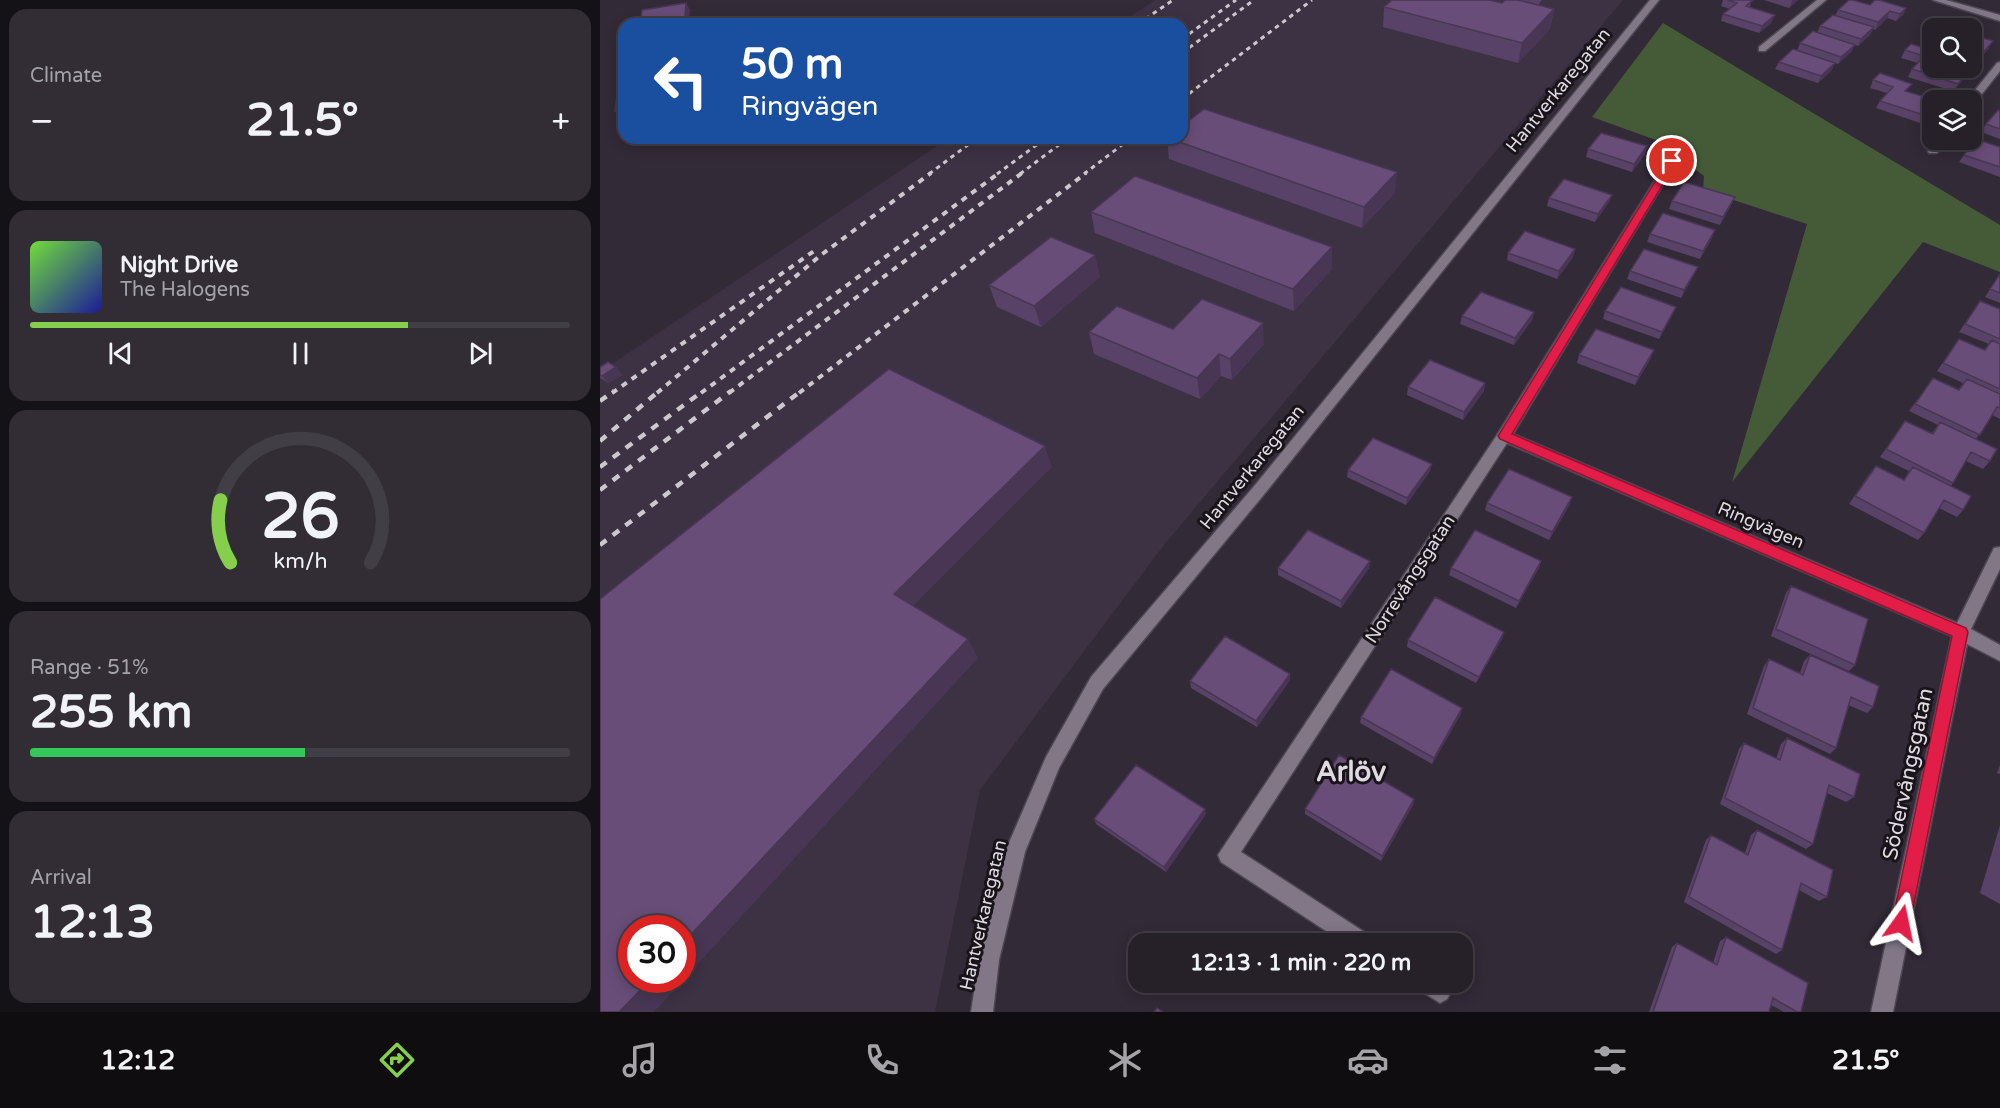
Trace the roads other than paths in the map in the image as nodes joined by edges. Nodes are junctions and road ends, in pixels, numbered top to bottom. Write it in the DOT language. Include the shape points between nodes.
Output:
graph roads {
  1 [pos="1655,0"];
  2 [pos="1822,0"];
  3 [pos="1937,0"];
  4 [pos="2000,18"];
  5 [pos="1762,49"];
  6 [pos="2000,65"];
  7 [pos="1980,90"];
  8 [pos="1672,161"];
  9 [pos="1504,436"];
  10 [pos="2000,553"];
  11 [pos="1961,632"];
  12 [pos="2000,654"];
  13 [pos="1348,933"];
  14 [pos="982,1012"];
  15 [pos="1882,1012"];
  1 -- 14 [label="street, Hantverkaregatan" via="1261,488 1097,683 1052,764 1015,852 989,960"];
  2 -- 5 [label="street"];
  3 -- 4 [label="street"];
  6 -- 7 [label="street"];
  8 -- 9 [label="street, Norrevångsgatan"];
  9 -- 11 [label="street, Ringvägen"];
  9 -- 13 [label="street, Norrevångsgatan" via="1228,855"];
  10 -- 11 [label="street, Södervångsgatan"];
  11 -- 12 [label="street, Ringvägen"];
  11 -- 15 [label="street, Södervångsgatan"];
}
